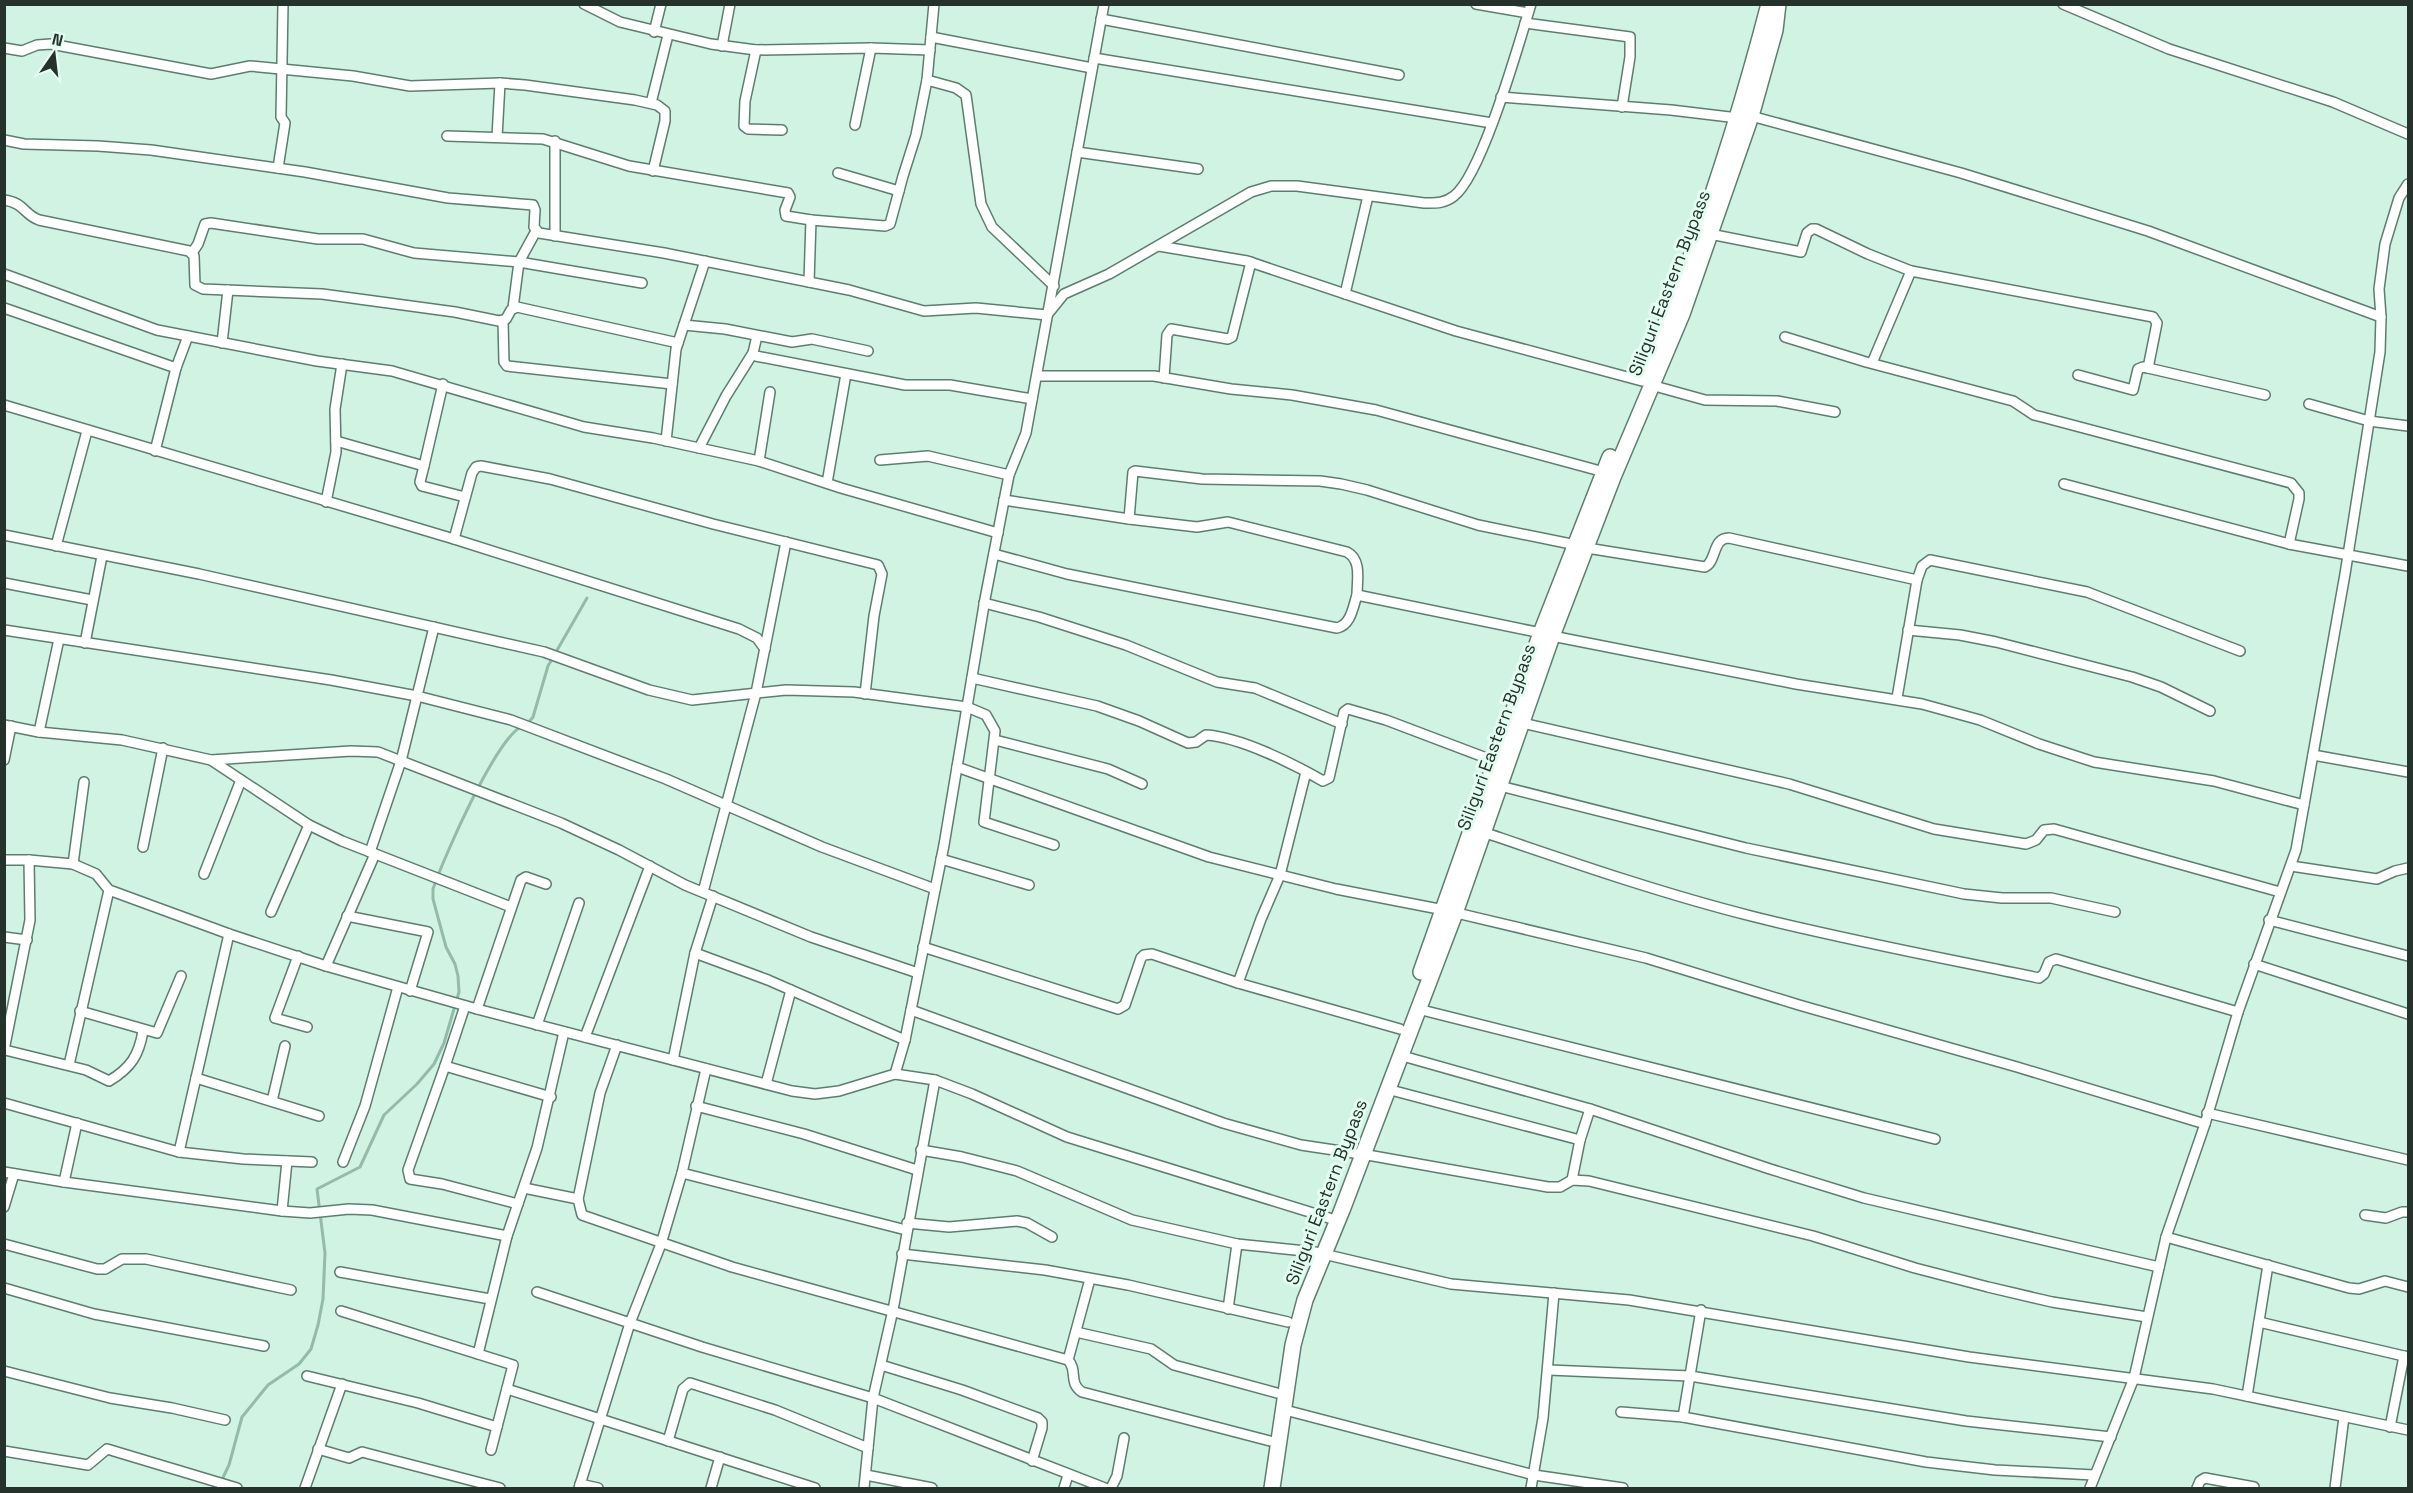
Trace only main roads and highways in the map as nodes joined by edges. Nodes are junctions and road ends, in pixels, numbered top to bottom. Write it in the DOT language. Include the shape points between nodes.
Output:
graph roads {
  1 [pos="1769,4"];
  2 [pos="1778,4"];
  3 [pos="1744,117"];
  4 [pos="1647,383"];
  5 [pos="1581,546"];
  6 [pos="1547,634"];
  7 [pos="1449,912"];
  8 [pos="1358,1153"];
  9 [pos="1320,1254"];
  10 [pos="1262,1488"];
  11 [pos="1272,1488"];
  1 -- 3 [label="main road, Siliguri Eastern Bypass"];
  2 -- 3 [label="main road, Siliguri Eastern Bypass" via="1775,30"];
  3 -- 4 [label="main road, Siliguri Eastern Bypass"];
  3 -- 4 [label="main road, Siliguri Eastern Bypass" via="1682,314"];
  4 -- 5 [label="main road, Siliguri Eastern Bypass" via="1613,477"];
  4 -- 5 [label="main road, Siliguri Eastern Bypass" via="1604,472"];
  5 -- 6 [label="main road, Siliguri Eastern Bypass"];
  6 -- 7 [label="main road, Siliguri Eastern Bypass" via="1497,762"];
  6 -- 7 [label="main road, Siliguri Eastern Bypass" via="1500,786"];
  7 -- 8 [label="main road, Siliguri Eastern Bypass" via="1400,1029"];
  7 -- 8 [label="main road, Siliguri Eastern Bypass" via="1418,1009"];
  8 -- 9 [label="main road, Siliguri Eastern Bypass"];
  8 -- 9 [label="main road, Siliguri Eastern Bypass" via="1329,1218"];
  9 -- 10 [label="main road, Siliguri Eastern Bypass" via="1288,1322"];
  9 -- 11 [label="main road, Siliguri Eastern Bypass" via="1298,1323"];
}
